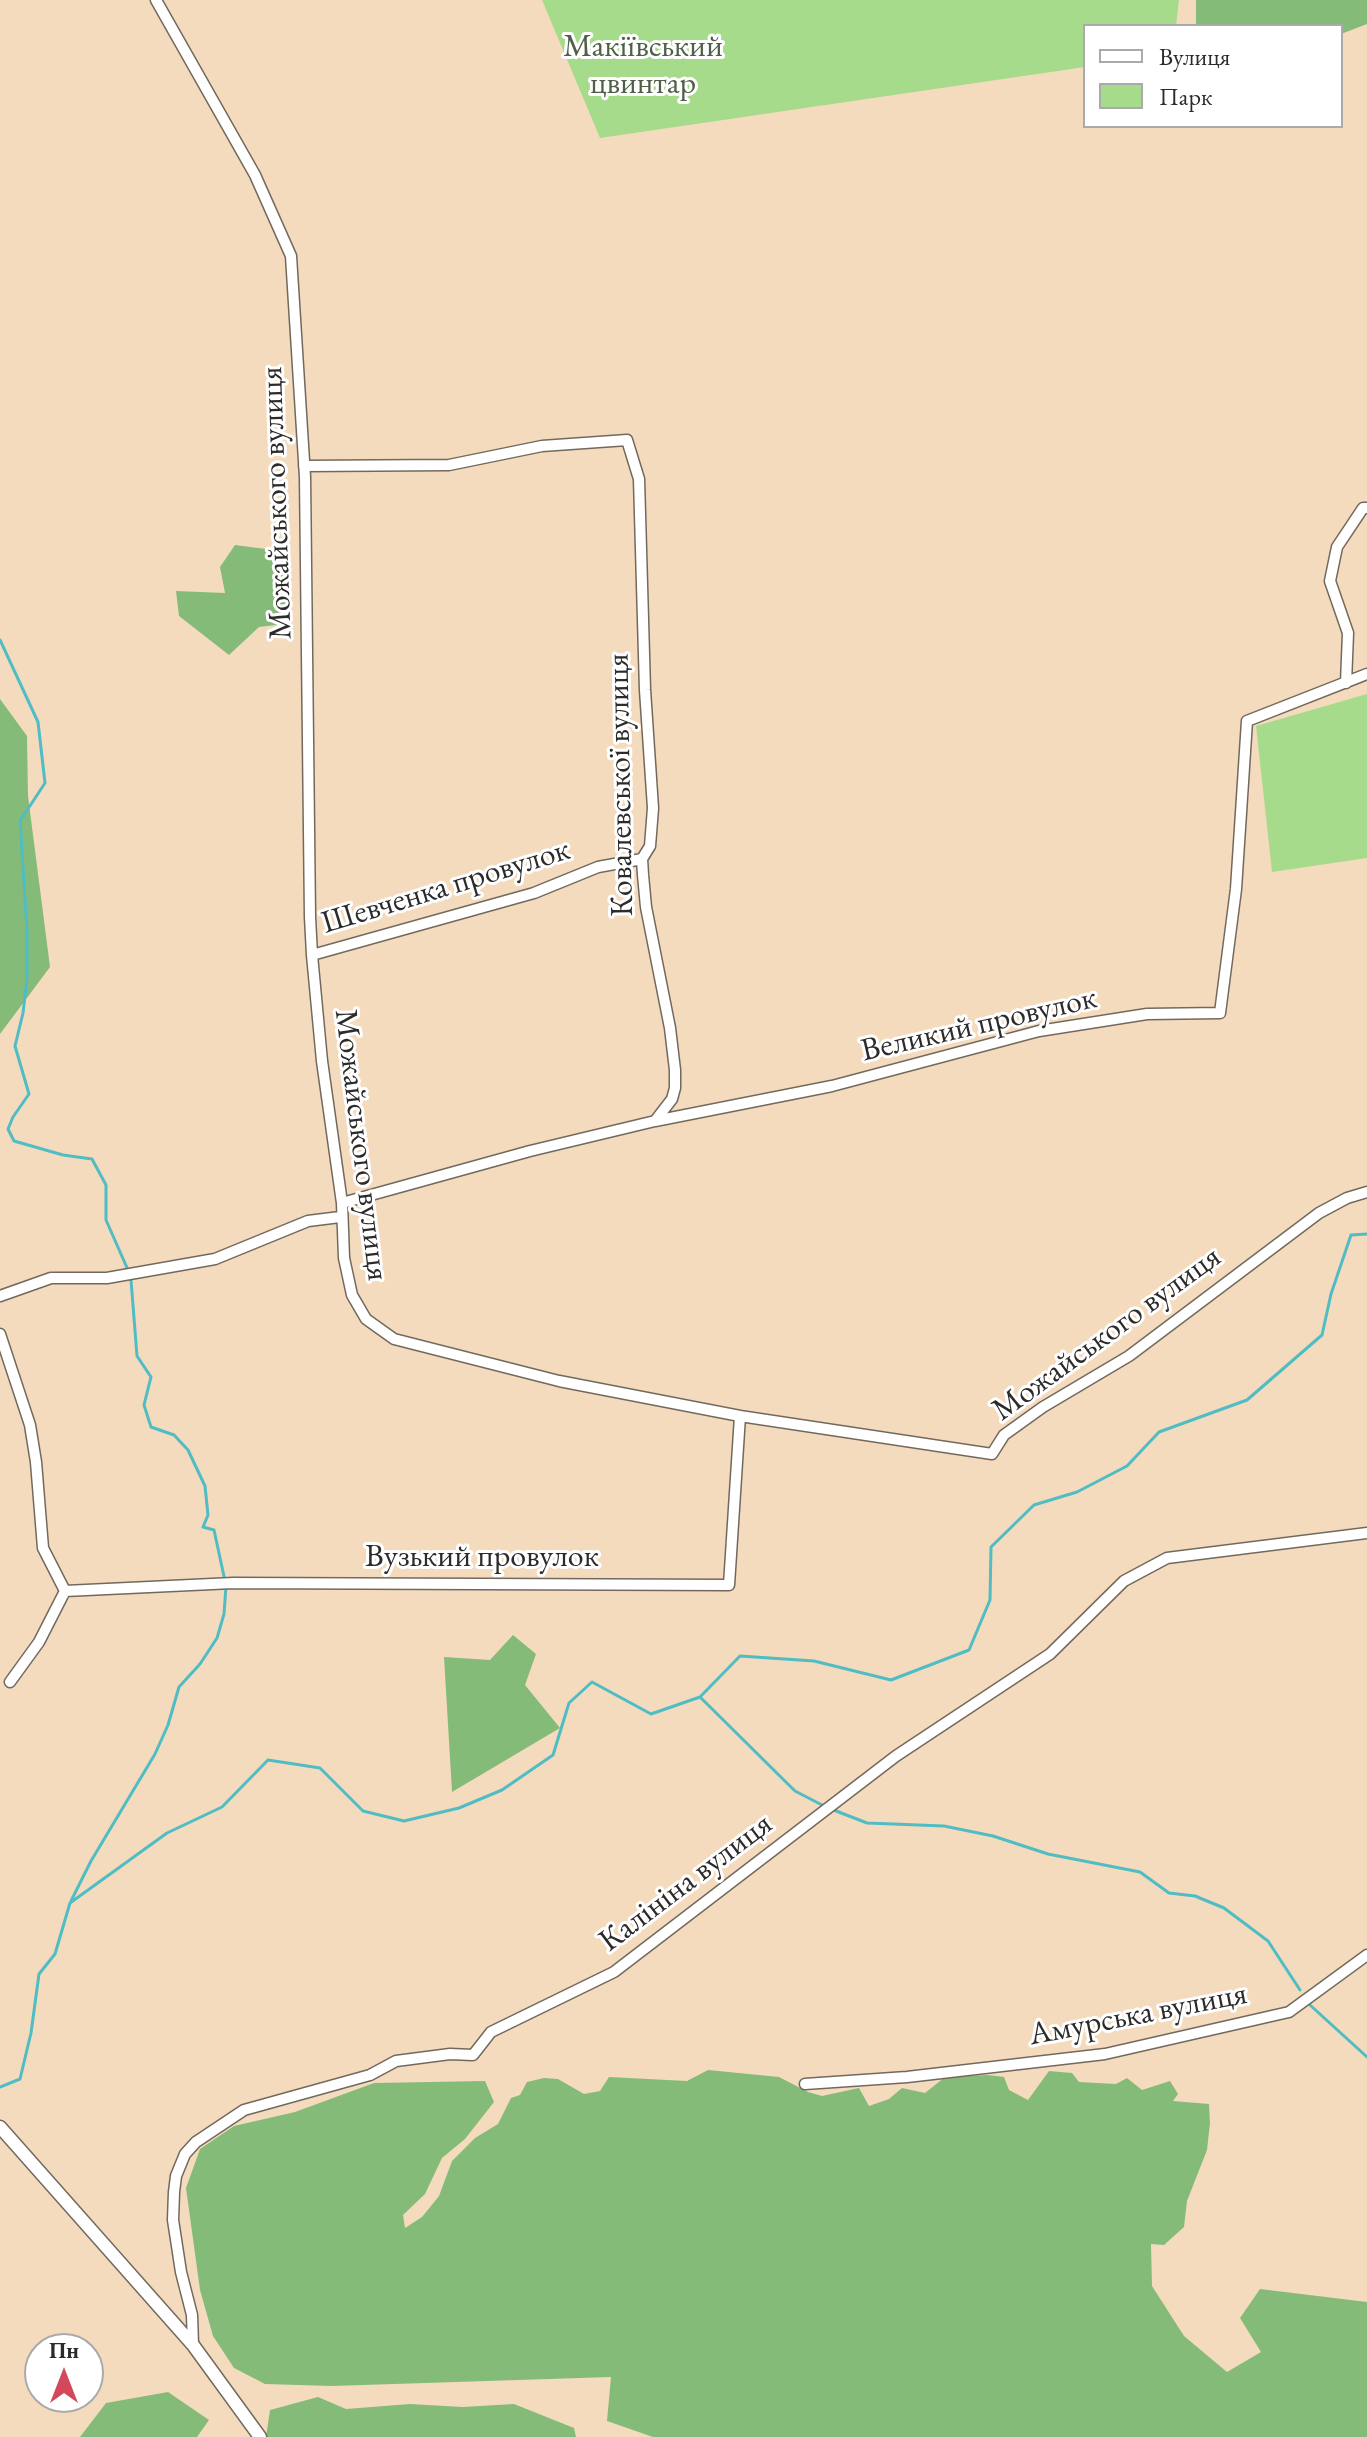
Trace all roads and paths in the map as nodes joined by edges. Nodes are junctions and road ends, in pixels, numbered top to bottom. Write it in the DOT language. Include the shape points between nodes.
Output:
graph roads {
  1 [pos="156,0"];
  2 [pos="304,466"];
  3 [pos="1367,508"];
  4 [pos="1367,674"];
  5 [pos="1346,683"];
  6 [pos="642,859"];
  7 [pos="312,955"];
  8 [pos="655,1121"];
  9 [pos="1367,1192"];
  10 [pos="342,1203"];
  11 [pos="340,1217"];
  12 [pos="0,1296"];
  13 [pos="0,1334"];
  14 [pos="740,1416"];
  15 [pos="1367,1533"];
  16 [pos="65,1591"];
  17 [pos="10,1682"];
  18 [pos="1367,1955"];
  19 [pos="805,2084"];
  20 [pos="0,2127"];
  21 [pos="193,2345"];
  22 [pos="260,2437"];
  1 -- 2 [label="street, Можайського вулиця" via="255,175 291,256"];
  2 -- 6 [label="street, Ковалевської вулиця" via="449,465 542,446 627,440 639,479 653,808 650,846"];
  2 -- 7 [label="street, Можайського вулиця"];
  3 -- 5 [label="street" via="1337,547 1330,581 1348,633"];
  4 -- 5 [label="street, Великий провулок"];
  5 -- 8 [label="street, Великий провулок" via="1247,721 1236,889 1220,1013 1147,1014 1039,1031 832,1086"];
  6 -- 7 [label="street, Шевченка провулок" via="598,867 534,893"];
  6 -- 8 [label="street, Ковалевської вулиця" via="675,1070 672,1099"];
  7 -- 10 [label="street, Можайського вулиця"];
  8 -- 10 [label="street, Великий провулок"];
  9 -- 14 [label="street, Можайського вулиця" via="1319,1213 1129,1356 1004,1435 992,1454"];
  10 -- 11 [label="street, Можайського вулиця"];
  11 -- 12 [label="street" via="308,1221 215,1259 107,1278 51,1278"];
  11 -- 14 [label="street, Можайського вулиця" via="352,1295 366,1319 394,1339 559,1381"];
  13 -- 16 [label="street" via="30,1425 43,1548"];
  14 -- 16 [label="street, Вузький провулок" via="729,1585 233,1583"];
  15 -- 21 [label="street, Калініна вулиця" via="1167,1558 1124,1581 1050,1654 896,1756 614,1972 491,2032 473,2055 396,2061 370,2075 244,2110 196,2142 176,2176 173,2220"];
  16 -- 17 [label="street" via="39,1642"];
  18 -- 19 [label="street, Амурська вулиця" via="1289,2012 1277,2015 1105,2054"];
  20 -- 21 [label="main road"];
  21 -- 22 [label="main road"];
}
